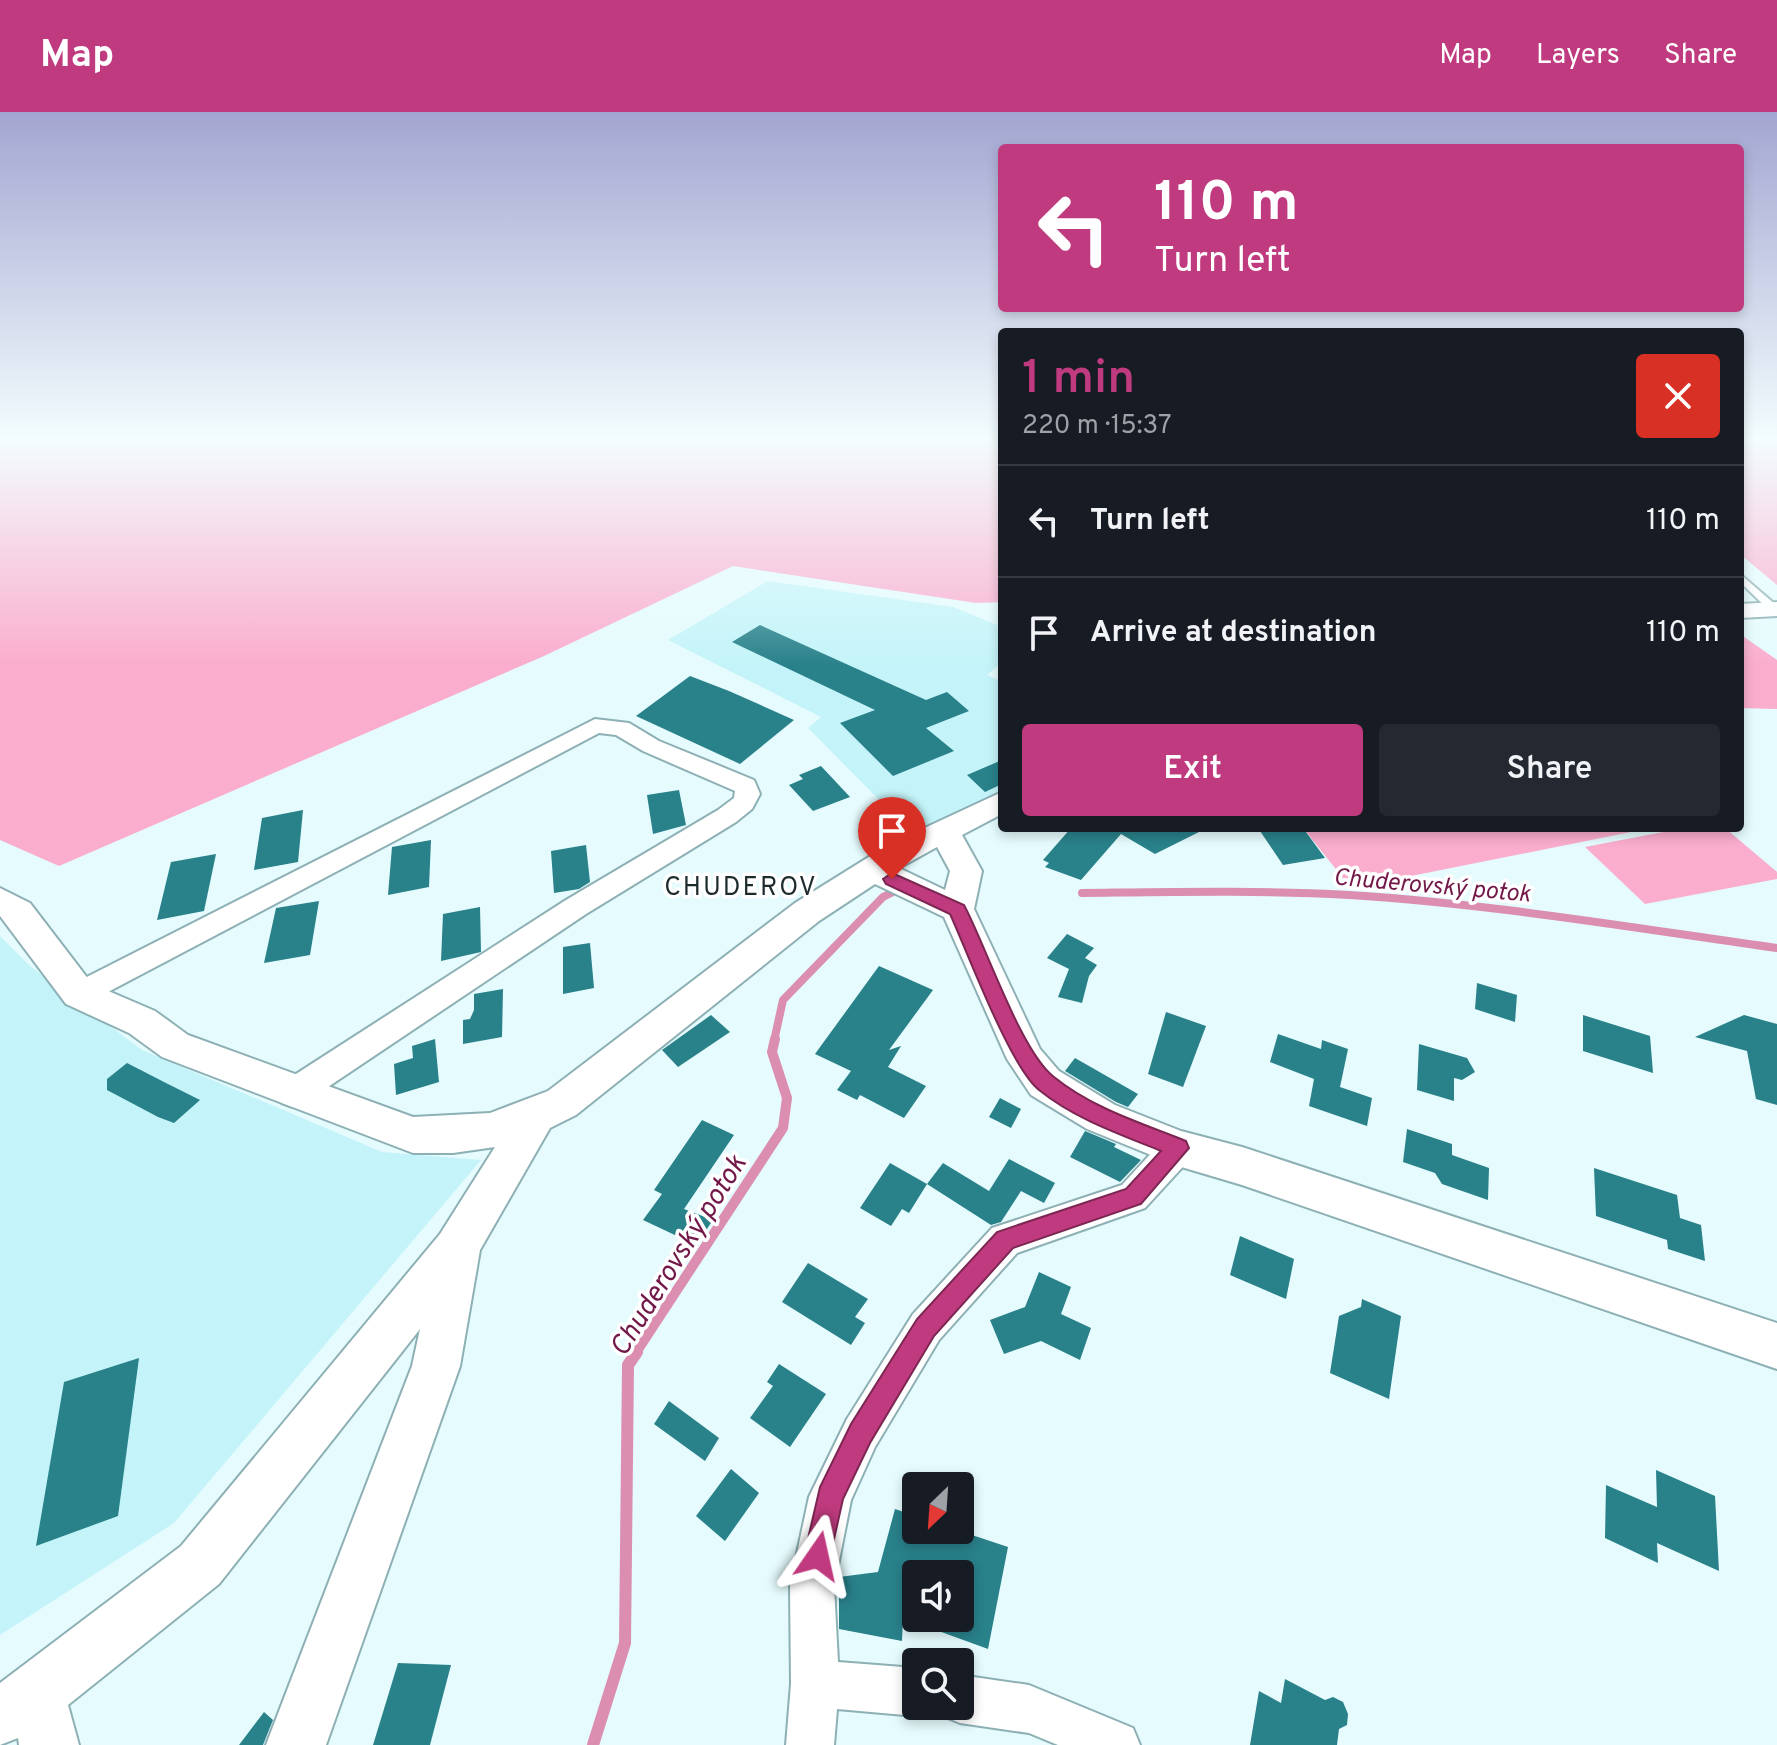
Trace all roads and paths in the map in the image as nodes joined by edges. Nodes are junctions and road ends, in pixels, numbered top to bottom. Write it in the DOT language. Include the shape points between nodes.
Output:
graph roads {
  1 [pos="1744,581"];
  2 [pos="1775,609"];
  3 [pos="1744,611"];
  4 [pos="998,804"];
  5 [pos="944,830"];
  6 [pos="896,881"];
  7 [pos="962,890"];
  8 [pos="0,900"];
  9 [pos="79,994"];
  10 [pos="293,1093"];
  11 [pos="534,1119"];
  12 [pos="1178,1148"];
  13 [pos="460,1243"];
  14 [pos="1777,1346"];
  15 [pos="815,1684"];
  16 [pos="902,1691"];
  17 [pos="974,1701"];
  18 [pos="28,1718"];
  19 [pos="296,1745"];
  20 [pos="810,1745"];
  21 [pos="1116,1745"];
  1 -- 2 [label="lane"];
  2 -- 3 [label="street"];
  4 -- 5 [label="street"];
  5 -- 6 [label="street"];
  5 -- 7 [label="street"];
  6 -- 7 [label="street"];
  6 -- 11 [label="street" via="807,912 562,1103"];
  7 -- 12 [label="street" via="1026,1059 1045,1083 1101,1117"];
  8 -- 9 [label="street" via="18,912"];
  9 -- 10 [label="street" via="142,1022 175,1046"];
  9 -- 10 [label="street" via="595,726 621,728 745,786 743,803 727,816 576,907"];
  10 -- 11 [label="street" via="413,1135 491,1132"];
  11 -- 13 [label="street"];
  12 -- 14 [label="street"];
  12 -- 15 [label="street" via="1133,1197 1005,1240 926,1327 861,1433 830,1497 812,1586"];
  13 -- 18 [label="street" via="200,1565"];
  13 -- 19 [label="street" via="436,1366"];
  15 -- 16 [label="street"];
  15 -- 20 [label="street"];
  17 -- 21 [label="street" via="1029,1709"];
}
